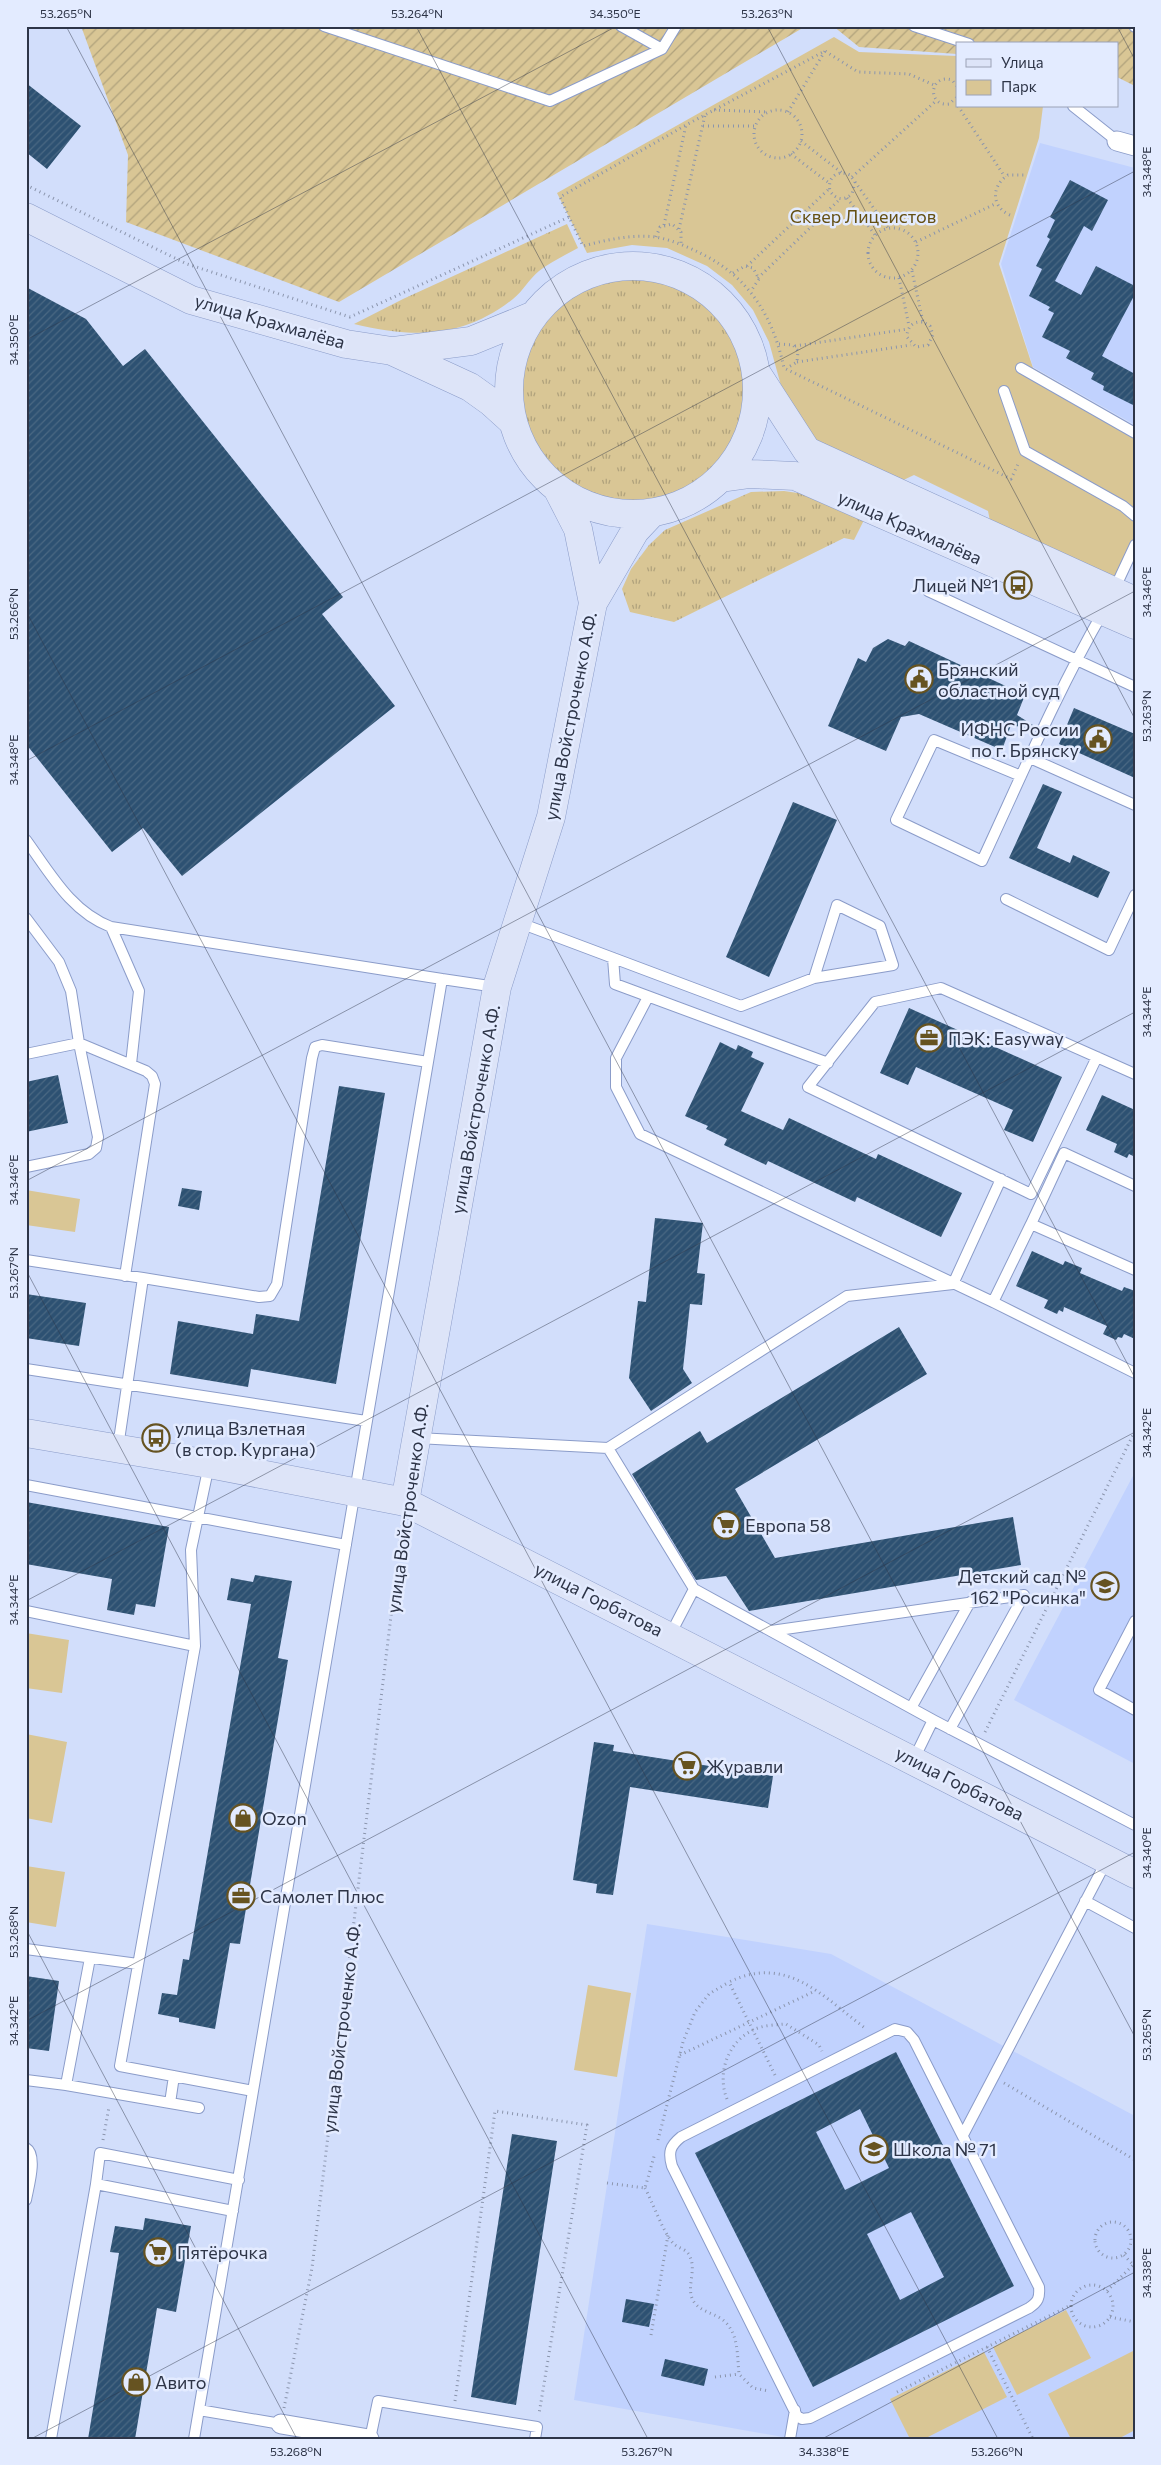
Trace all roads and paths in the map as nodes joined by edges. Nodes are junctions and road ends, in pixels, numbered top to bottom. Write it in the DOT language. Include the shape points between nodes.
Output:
graph roads {
  1 [pos="324,26"];
  2 [pos="620,26"];
  3 [pos="676,26"];
  4 [pos="914,26"];
  5 [pos="963,42"];
  6 [pos="662,49"];
  7 [pos="825,51"];
  8 [pos="934,85"];
  9 [pos="956,85"];
  10 [pos="956,98"];
  11 [pos="937,100"];
  12 [pos="960,108"];
  13 [pos="1076,108"];
  14 [pos="713,110"];
  15 [pos="769,112"];
  16 [pos="788,112"];
  17 [pos="705,115"];
  18 [pos="686,125"];
  19 [pos="702,126"];
  20 [pos="755,126"];
  21 [pos="801,141"];
  22 [pos="1126,144"];
  23 [pos="791,154"];
  24 [pos="842,173"];
  25 [pos="1027,176"];
  26 [pos="852,177"];
  27 [pos="1005,177"];
  28 [pos="855,182"];
  29 [pos="829,183"];
  30 [pos="829,189"];
  31 [pos="847,198"];
  32 [pos="840,199"];
  33 [pos="997,203"];
  34 [pos="1010,215"];
  35 [pos="26,217"];
  36 [pos="569,217"];
  37 [pos="664,225"];
  38 [pos="889,228"];
  39 [pos="679,229"];
  40 [pos="875,235"];
  41 [pos="656,238"];
  42 [pos="916,242"];
  43 [pos="681,244"];
  44 [pos="747,266"];
  45 [pos="912,271"];
  46 [pos="733,274"];
  47 [pos="758,278"];
  48 [pos="899,278"];
  49 [pos="751,291"];
  50 [pos="532,316"];
  51 [pos="923,322"];
  52 [pos="909,328"];
  53 [pos="779,344"];
  54 [pos="912,344"];
  55 [pos="795,346"];
  56 [pos="392,351"];
  57 [pos="797,362"];
  58 [pos="1021,368"];
  59 [pos="787,369"];
  60 [pos="756,372"];
  61 [pos="1004,391"];
  62 [pos="512,421"];
  63 [pos="1135,433"];
  64 [pos="721,478"];
  65 [pos="558,490"];
  66 [pos="652,514"];
  67 [pos="1135,516"];
  68 [pos="1135,545"];
  69 [pos="928,591"];
  70 [pos="593,603"];
  71 [pos="1123,611"];
  72 [pos="1075,659"];
  73 [pos="1135,687"];
  74 [pos="1030,758"];
  75 [pos="1022,776"];
  76 [pos="1135,805"];
  77 [pos="26,840"];
  78 [pos="1135,895"];
  79 [pos="1006,899"];
  80 [pos="26,918"];
  81 [pos="519,922"];
  82 [pos="111,927"];
  83 [pos="614,958"];
  84 [pos="814,978"];
  85 [pos="442,980"];
  86 [pos="497,987"];
  87 [pos="648,997"];
  88 [pos="79,1043"];
  89 [pos="26,1054"];
  90 [pos="1097,1057"];
  91 [pos="428,1062"];
  92 [pos="828,1062"];
  93 [pos="131,1064"];
  94 [pos="1135,1074"];
  95 [pos="26,1167"];
  96 [pos="1001,1179"];
  97 [pos="1135,1186"];
  98 [pos="1031,1224"];
  99 [pos="26,1260"];
  100 [pos="1135,1270"];
  101 [pos="126,1276"];
  102 [pos="143,1278"];
  103 [pos="953,1284"];
  104 [pos="993,1302"];
  105 [pos="26,1369"];
  106 [pos="1135,1373"];
  107 [pos="128,1386"];
  108 [pos="366,1421"];
  109 [pos="1135,1431"];
  110 [pos="26,1433"];
  111 [pos="416,1438"];
  112 [pos="118,1448"];
  113 [pos="608,1448"];
  114 [pos="209,1464"];
  115 [pos="26,1485"];
  116 [pos="354,1490"];
  117 [pos="405,1502"];
  118 [pos="198,1517"];
  119 [pos="346,1545"];
  120 [pos="694,1589"];
  121 [pos="970,1602"];
  122 [pos="26,1611"];
  123 [pos="1135,1621"];
  124 [pos="771,1631"];
  125 [pos="670,1635"];
  126 [pos="195,1646"];
  127 [pos="911,1708"];
  128 [pos="1135,1710"];
  129 [pos="933,1720"];
  130 [pos="950,1729"];
  131 [pos="979,1744"];
  132 [pos="914,1759"];
  133 [pos="1135,1825"];
  134 [pos="1107,1859"];
  135 [pos="1135,1874"];
  136 [pos="1085,1901"];
  137 [pos="1135,1928"];
  138 [pos="26,1949"];
  139 [pos="90,1958"];
  140 [pos="138,1964"];
  141 [pos="729,1982"];
  142 [pos="815,1990"];
  143 [pos="748,2022"];
  144 [pos="752,2030"];
  145 [pos="878,2038"];
  146 [pos="680,2055"];
  147 [pos="828,2063"];
  148 [pos="174,2076"];
  149 [pos="993,2077"];
  150 [pos="26,2080"];
  151 [pos="66,2085"];
  152 [pos="780,2087"];
  153 [pos="253,2090"];
  154 [pos="111,2093"];
  155 [pos="170,2103"];
  156 [pos="199,2108"];
  157 [pos="732,2112"];
  158 [pos="962,2135"];
  159 [pos="658,2143"];
  160 [pos="26,2148"];
  161 [pos="655,2152"];
  162 [pos="100,2153"];
  163 [pos="1135,2160"];
  164 [pos="239,2180"];
  165 [pos="607,2183"];
  166 [pos="96,2184"];
  167 [pos="645,2188"];
  168 [pos="26,2200"];
  169 [pos="233,2211"];
  170 [pos="668,2234"];
  171 [pos="1124,2255"];
  172 [pos="1134,2265"];
  173 [pos="1107,2291"];
  174 [pos="1110,2317"];
  175 [pos="1135,2322"];
  176 [pos="980,2333"];
  177 [pos="651,2336"];
  178 [pos="739,2374"];
  179 [pos="715,2377"];
  180 [pos="787,2394"];
  181 [pos="199,2410"];
  182 [pos="795,2410"];
  183 [pos="453,2414"];
  184 [pos="281,2424"];
  185 [pos="537,2427"];
  186 [pos="51,2439"];
  187 [pos="194,2439"];
  188 [pos="370,2439"];
  189 [pos="535,2439"];
  190 [pos="790,2439"];
  191 [pos="1033,2439"];
  1 -- 6 [label="lane" via="550,101"];
  2 -- 6 [label="lane"];
  3 -- 6 [label="lane"];
  4 -- 5 [label="lane"];
  7 -- 8 [label="path" via="858,72 908,74"];
  7 -- 14 [label="path"];
  7 -- 16 [label="path"];
  8 -- 9 [label="path" via="947,78"];
  8 -- 11 [label="path" via="933,94"];
  10 -- 11 [label="path" via="945,104"];
  11 -- 26 [label="path"];
  12 -- 27 [label="path"];
  13 -- 22 [label="lane"];
  14 -- 15 [label="path"];
  14 -- 17 [label="path"];
  15 -- 16 [label="path"];
  15 -- 20 [label="path"];
  16 -- 21 [label="path" via="801,126"];
  17 -- 18 [label="path"];
  17 -- 19 [label="path"];
  18 -- 36 [label="path" via="560,197"];
  18 -- 37 [label="path"];
  19 -- 20 [label="path"];
  19 -- 39 [label="path"];
  20 -- 23 [label="path" via="754,137 762,151 776,158"];
  21 -- 23 [label="path"];
  21 -- 24 [label="path"];
  23 -- 29 [label="path"];
  24 -- 26 [label="path"];
  24 -- 29 [label="path" via="834,175"];
  25 -- 27 [label="path" via="1014,174"];
  26 -- 28 [label="path"];
  27 -- 33 [label="path" via="996,190"];
  28 -- 31 [label="path" via="854,191"];
  28 -- 38 [label="path"];
  29 -- 30 [label="path"];
  30 -- 32 [label="path"];
  30 -- 44 [label="path"];
  31 -- 32 [label="path"];
  31 -- 40 [label="path"];
  32 -- 47 [label="path"];
  33 -- 34 [label="path"];
  33 -- 42 [label="path"];
  35 -- 56 [label="main road, улица Крахмалёва" via="191,300 346,344"];
  37 -- 39 [label="path" via="672,224"];
  37 -- 41 [label="path"];
  38 -- 40 [label="path"];
  38 -- 42 [label="path" via="909,233"];
  39 -- 43 [label="path"];
  40 -- 48 [label="path" via="868,247 870,264 881,276"];
  42 -- 45 [label="path" via="919,256"];
  44 -- 46 [label="path"];
  44 -- 47 [label="path" via="756,271"];
  45 -- 48 [label="path"];
  45 -- 51 [label="path"];
  47 -- 49 [label="path"];
  48 -- 52 [label="path"];
  50 -- 56 [label="main road" via="471,341"];
  50 -- 60 [label="main road, улица Крахмалёва" via="556,290 581,276 609,267 638,265 666,269 693,280 736,318 749,344"];
  50 -- 62 [label="main road, улица Крахмалёва" via="518,340 510,366 508,394"];
  51 -- 52 [label="path" via="914,323"];
  51 -- 54 [label="path" via="933,330 933,339 924,347"];
  52 -- 54 [label="path" via="908,337"];
  52 -- 55 [label="path"];
  53 -- 55 [label="path"];
  54 -- 57 [label="path"];
  55 -- 57 [label="path" via="799,355"];
  56 -- 62 [label="main road, улица Крахмалёва" via="470,387"];
  57 -- 59 [label="path"];
  58 -- 63 [label="lane"];
  60 -- 64 [label="main road, улица Крахмалёва" via="756,411 748,438"];
  60 -- 71 [label="main road, улица Крахмалёва" via="807,452"];
  61 -- 67 [label="lane" via="1025,451 1123,506"];
  62 -- 65 [label="main road, улица Крахмалёва" via="529,459"];
  64 -- 66 [label="main road, улица Крахмалёва" via="689,502"];
  64 -- 71 [label="main road, улица Крахмалёва" via="750,474 795,476"];
  65 -- 66 [label="main road, улица Крахмалёва" via="590,508 620,514"];
  65 -- 70 [label="main road" via="578,529"];
  66 -- 70 [label="main road" via="635,531"];
  68 -- 71 [label="lane"];
  69 -- 72 [label="lane"];
  70 -- 81 [label="main road, улица Войстроченко А.Ф." via="551,817"];
  71 -- 72 [label="lane"];
  72 -- 73 [label="lane"];
  72 -- 74 [label="lane"];
  74 -- 75 [label="lane"];
  74 -- 76 [label="lane"];
  75 -- 75 [label="lane" via="982,861 896,820 934,740"];
  77 -- 82 [label="lane" via="71,902 94,920"];
  78 -- 79 [label="lane" via="1109,950"];
  80 -- 88 [label="lane" via="62,969 71,991"];
  81 -- 83 [label="lane"];
  81 -- 86 [label="main road, улица Войстроченко А.Ф."];
  82 -- 85 [label="lane"];
  82 -- 93 [label="lane" via="139,991"];
  83 -- 84 [label="lane" via="740,1006"];
  83 -- 87 [label="lane" via="614,984"];
  84 -- 84 [label="lane" via="893,965 880,926 836,905"];
  85 -- 86 [label="lane"];
  85 -- 91 [label="lane"];
  86 -- 111 [label="main road, улица Войстроченко А.Ф."];
  87 -- 92 [label="lane"];
  87 -- 103 [label="lane" via="616,1058 616,1087 640,1134"];
  88 -- 89 [label="lane"];
  88 -- 93 [label="lane"];
  88 -- 95 [label="lane" via="98,1138 96,1148 89,1154"];
  90 -- 92 [label="lane" via="941,988 875,1002"];
  90 -- 94 [label="lane"];
  90 -- 96 [label="lane" via="1031,1194"];
  91 -- 102 [label="lane" via="322,1045 315,1048 277,1284 270,1296 259,1297"];
  91 -- 108 [label="lane"];
  92 -- 96 [label="lane" via="808,1087"];
  93 -- 101 [label="lane" via="152,1076 155,1084"];
  96 -- 103 [label="lane"];
  97 -- 98 [label="lane" via="1064,1153"];
  98 -- 100 [label="lane"];
  98 -- 104 [label="lane"];
  99 -- 101 [label="lane"];
  101 -- 102 [label="lane"];
  102 -- 107 [label="lane"];
  103 -- 104 [label="lane"];
  103 -- 113 [label="lane" via="847,1296"];
  104 -- 106 [label="lane"];
  105 -- 107 [label="lane"];
  107 -- 108 [label="lane"];
  107 -- 112 [label="lane"];
  108 -- 116 [label="lane"];
  109 -- 131 [label="path"];
  110 -- 112 [label="main road, улица Горбатова"];
  111 -- 113 [label="lane"];
  111 -- 117 [label="main road, улица Войстроченко А.Ф."];
  112 -- 114 [label="main road, улица Горбатова"];
  113 -- 120 [label="lane"];
  114 -- 116 [label="main road, улица Горбатова"];
  114 -- 118 [label="lane"];
  115 -- 118 [label="lane"];
  116 -- 117 [label="main road, улица Горбатова"];
  116 -- 119 [label="lane"];
  117 -- 125 [label="main road, улица Горбатова"];
  117 -- 184 [label="path, улица Войстроченко А.Ф." via="312,2268"];
  118 -- 119 [label="lane"];
  118 -- 126 [label="lane" via="191,1550"];
  119 -- 153 [label="lane"];
  120 -- 124 [label="lane"];
  120 -- 125 [label="lane"];
  121 -- 124 [label="lane"];
  121 -- 127 [label="lane"];
  121 -- 130 [label="lane" via="1024,1594"];
  122 -- 126 [label="lane"];
  123 -- 128 [label="lane" via="1099,1690"];
  124 -- 127 [label="lane"];
  125 -- 132 [label="main road, улица Горбатова"];
  126 -- 140 [label="lane"];
  127 -- 129 [label="lane"];
  129 -- 130 [label="lane"];
  129 -- 132 [label="lane"];
  130 -- 131 [label="lane"];
  131 -- 133 [label="lane"];
  132 -- 134 [label="main road, улица Горбатова"];
  134 -- 135 [label="main road, улица Горбатова"];
  134 -- 136 [label="lane"];
  136 -- 137 [label="lane"];
  136 -- 149 [label="lane"];
  138 -- 139 [label="lane"];
  139 -- 140 [label="lane"];
  139 -- 151 [label="lane"];
  140 -- 148 [label="lane" via="120,2066"];
  141 -- 142 [label="path" via="744,1975 773,1973 799,1979"];
  141 -- 143 [label="path"];
  141 -- 146 [label="path" via="709,1994 696,2012"];
  142 -- 143 [label="path"];
  142 -- 145 [label="path"];
  143 -- 144 [label="path"];
  143 -- 146 [label="path"];
  144 -- 147 [label="path" via="786,2024 819,2046"];
  144 -- 152 [label="path"];
  144 -- 157 [label="path" via="737,2042 723,2072 724,2092"];
  145 -- 147 [label="lane"];
  145 -- 158 [label="lane" via="895,2029 907,2032 914,2040"];
  146 -- 159 [label="path"];
  147 -- 152 [label="lane"];
  148 -- 153 [label="lane"];
  148 -- 155 [label="lane"];
  149 -- 158 [label="lane"];
  149 -- 163 [label="path"];
  150 -- 151 [label="lane"];
  151 -- 154 [label="lane"];
  152 -- 157 [label="lane"];
  153 -- 164 [label="lane"];
  154 -- 155 [label="lane"];
  154 -- 162 [label="path"];
  155 -- 156 [label="lane"];
  157 -- 180 [label="lane" via="681,2137 668,2154"];
  158 -- 176 [label="lane" via="1039,2287 1040,2296 1037,2302"];
  160 -- 168 [label="lane" via="33,2158"];
  161 -- 167 [label="path"];
  162 -- 164 [label="lane"];
  162 -- 166 [label="lane"];
  164 -- 169 [label="lane"];
  165 -- 167 [label="path"];
  166 -- 169 [label="lane"];
  166 -- 186 [label="lane"];
  167 -- 170 [label="path"];
  169 -- 181 [label="lane"];
  170 -- 177 [label="path"];
  170 -- 178 [label="path" via="673,2244 685,2249 691,2257 693,2301 708,2314 723,2320 735,2338"];
  171 -- 171 [label="path" via="1107,2257 1098,2249 1096,2238 1101,2227 1117,2223 1127,2229 1131,2240"];
  171 -- 172 [label="path"];
  172 -- 173 [label="path"];
  173 -- 174 [label="path" via="1113,2304"];
  173 -- 174 [label="path" via="1088,2285 1076,2292 1071,2305 1075,2318 1086,2326 1100,2326"];
  174 -- 175 [label="path"];
  176 -- 182 [label="lane" via="810,2418 802,2419"];
  176 -- 191 [label="path"];
  178 -- 179 [label="path"];
  178 -- 180 [label="path" via="753,2388"];
  180 -- 182 [label="lane"];
  181 -- 184 [label="lane"];
  181 -- 187 [label="lane"];
  182 -- 190 [label="lane"];
  183 -- 185 [label="lane"];
  183 -- 185 [label="path" via="494,2111 587,2125"];
  183 -- 188 [label="lane" via="378,2401"];
  184 -- 188 [label="street"];
  185 -- 189 [label="lane"];
}
